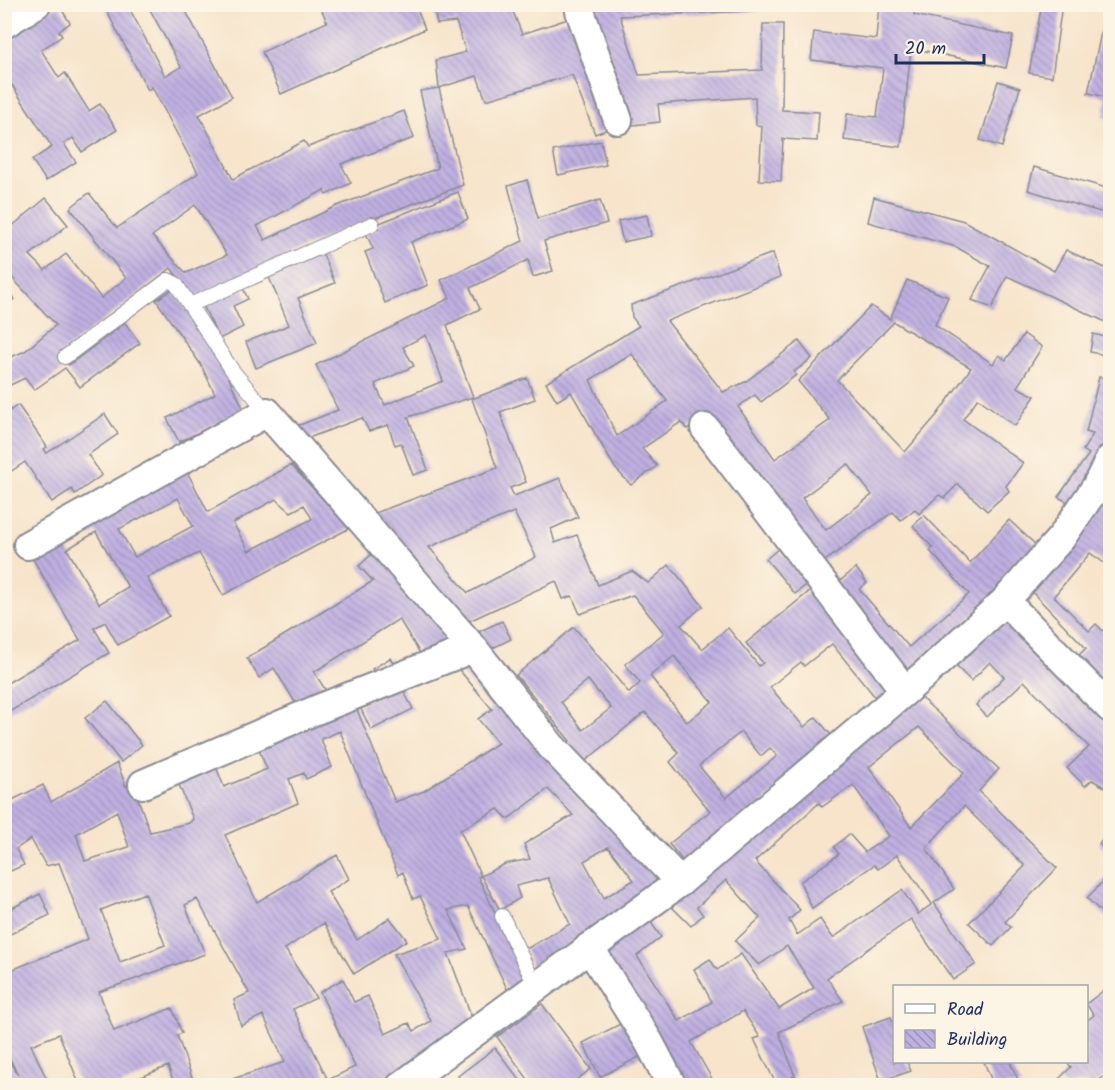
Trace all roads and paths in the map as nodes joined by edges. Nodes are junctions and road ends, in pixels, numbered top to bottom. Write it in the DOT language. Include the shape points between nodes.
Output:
graph roads {
  1 [pos="36,4"];
  2 [pos="581,4"];
  3 [pos="4,24"];
  4 [pos="618,120"];
  5 [pos="372,224"];
  6 [pos="190,305"];
  7 [pos="65,357"];
  8 [pos="267,412"];
  9 [pos="705,428"];
  10 [pos="1110,459"];
  11 [pos="28,545"];
  12 [pos="1005,601"];
  13 [pos="473,648"];
  14 [pos="905,691"];
  15 [pos="1110,708"];
  16 [pos="143,784"];
  17 [pos="680,882"];
  18 [pos="502,916"];
  19 [pos="589,947"];
  20 [pos="535,986"];
  21 [pos="401,1086"];
  22 [pos="672,1086"];
  1 -- 3 [label="street"];
  2 -- 4 [label="street" via="580,11"];
  5 -- 6 [label="lane"];
  6 -- 7 [label="lane" via="176,284 168,280"];
  6 -- 8 [label="lane" via="238,378"];
  8 -- 11 [label="street"];
  8 -- 13 [label="street"];
  9 -- 14 [label="street"];
  10 -- 12 [label="street" via="1061,538"];
  12 -- 14 [label="street"];
  12 -- 15 [label="street"];
  13 -- 16 [label="street"];
  13 -- 17 [label="street" via="551,746"];
  14 -- 17 [label="street"];
  17 -- 19 [label="street"];
  18 -- 20 [label="lane"];
  19 -- 20 [label="street"];
  19 -- 22 [label="street"];
  20 -- 21 [label="street"];
}
